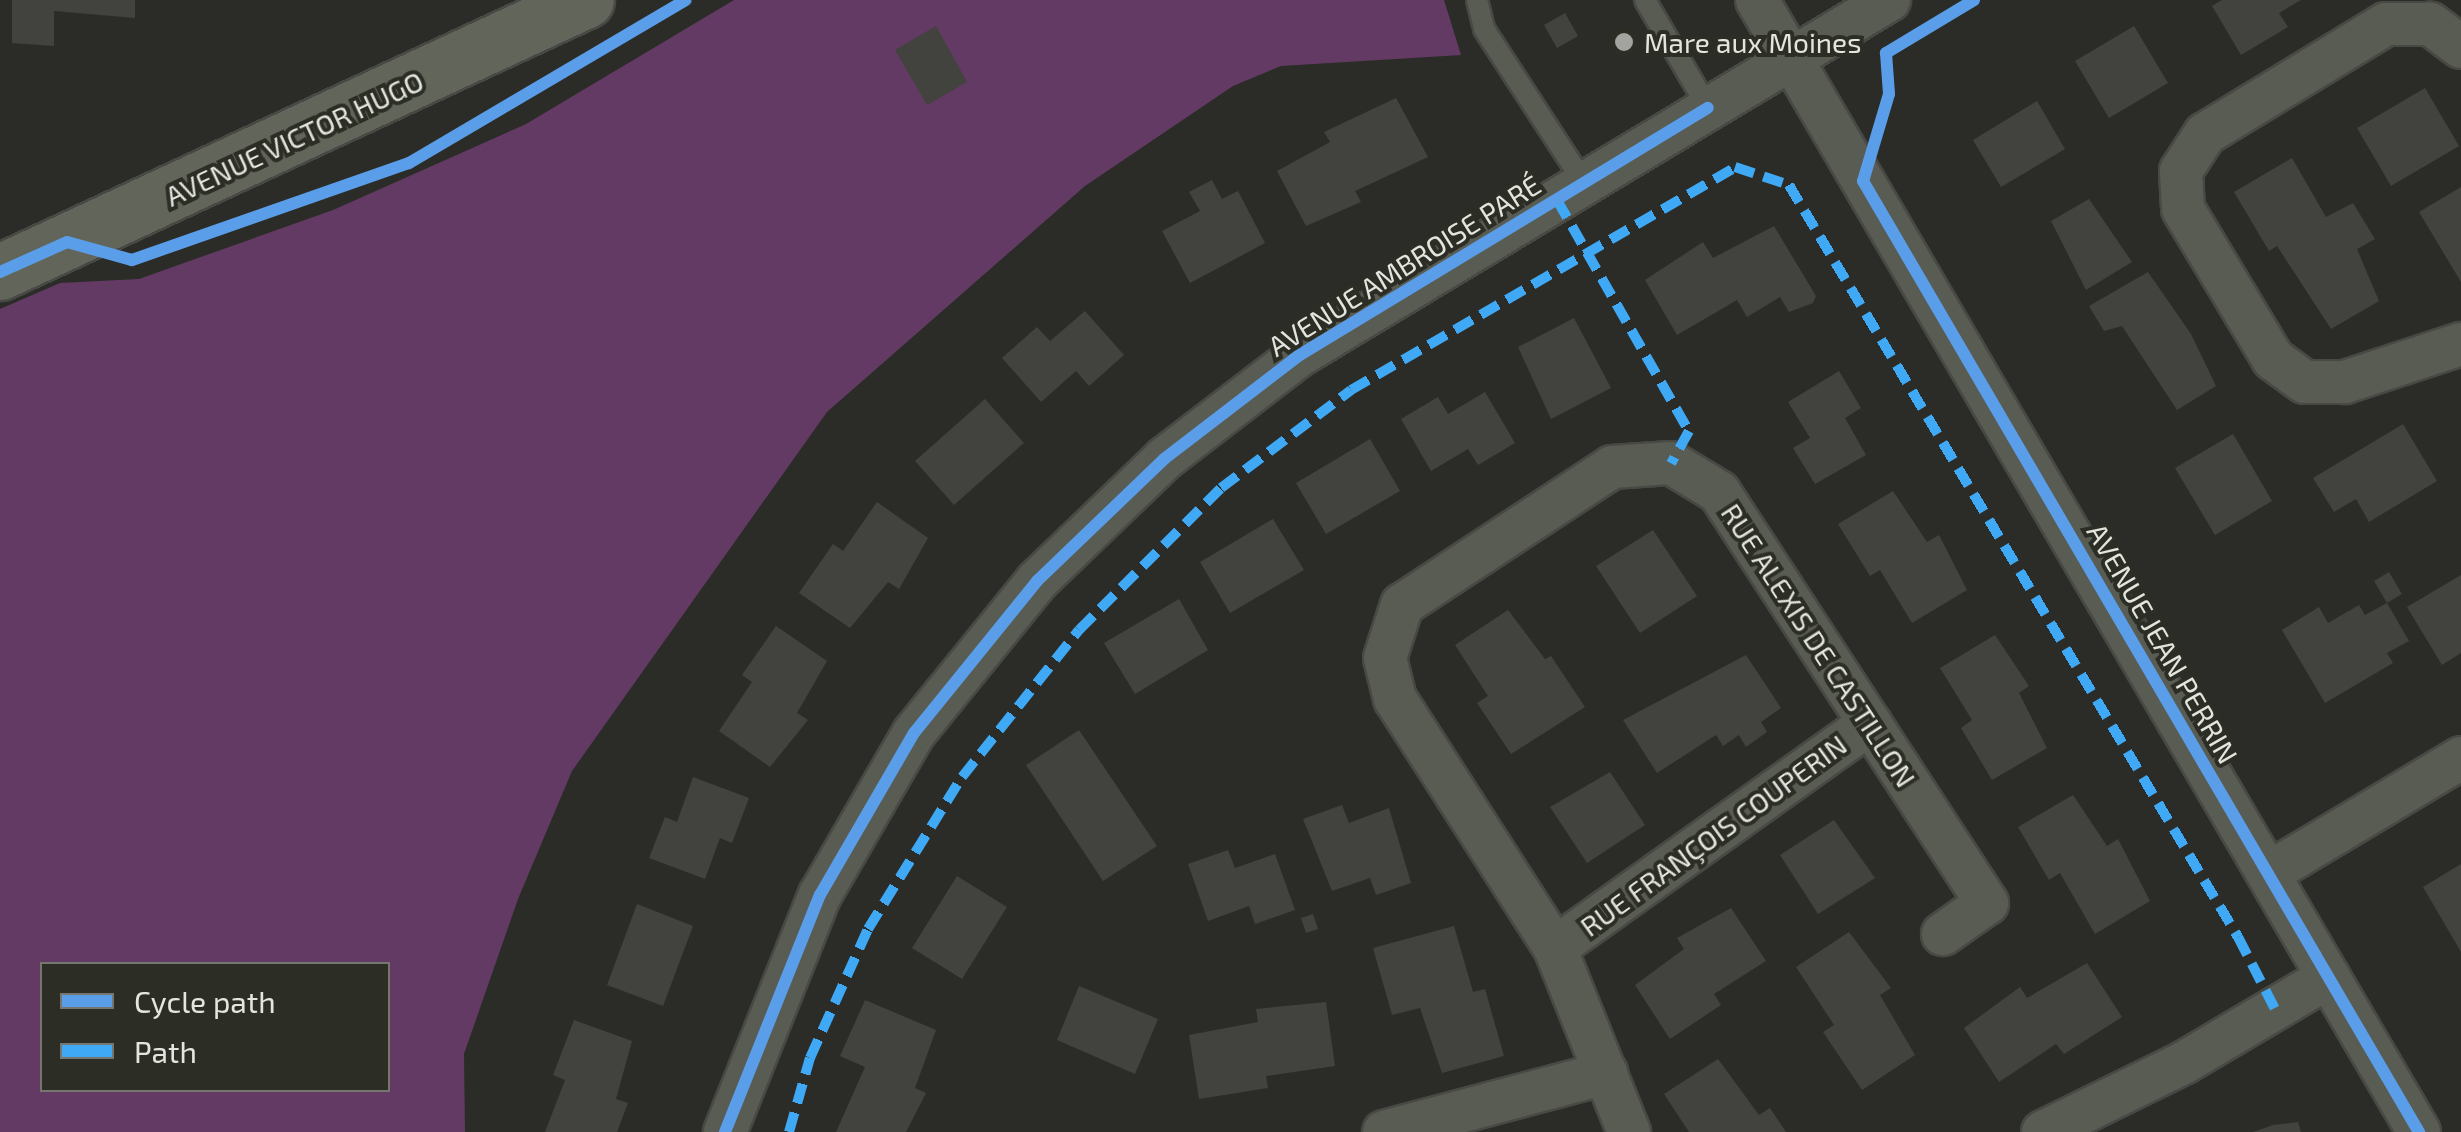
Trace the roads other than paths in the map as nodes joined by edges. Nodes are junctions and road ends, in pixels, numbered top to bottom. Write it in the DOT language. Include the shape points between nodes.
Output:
graph roads {
  1 [pos="586,0"];
  2 [pos="1477,0"];
  3 [pos="1645,0"];
  4 [pos="1757,0"];
  5 [pos="1890,0"];
  6 [pos="2461,48"];
  7 [pos="1791,58"];
  8 [pos="1708,108"];
  9 [pos="1584,183"];
  10 [pos="0,272"];
  11 [pos="2461,344"];
  12 [pos="1870,722"];
  13 [pos="2461,758"];
  14 [pos="2269,872"];
  15 [pos="1943,934"];
  16 [pos="1555,948"];
  17 [pos="2329,977"];
  18 [pos="1606,1073"];
  19 [pos="726,1132"];
  20 [pos="1384,1132"];
  21 [pos="1629,1132"];
  22 [pos="2043,1132"];
  23 [pos="2419,1132"];
  1 -- 10 [label="main road, AVENUE VICTOR HUGO"];
  2 -- 9 [label="lane" via="1484,28"];
  3 -- 8 [label="lane"];
  4 -- 7 [label="street, AVENUE JEAN PERRIN"];
  5 -- 7 [label="street, AVENUE AMBROISE PARÉ"];
  6 -- 11 [label="street" via="2430,24 2386,24 2205,134 2181,172 2184,209 2273,359 2305,382 2345,382"];
  7 -- 8 [label="street, AVENUE AMBROISE PARÉ"];
  7 -- 14 [label="street, AVENUE JEAN PERRIN"];
  8 -- 9 [label="street, AVENUE AMBROISE PARÉ"];
  9 -- 19 [label="street, AVENUE AMBROISE PARÉ" via="1298,356 1164,459 1037,581 914,733 820,895"];
  12 -- 15 [label="street, RUE ALEXIS DE CASTILLON" via="1987,903"];
  12 -- 16 [label="street, RUE FRANÇOIS COUPERIN"];
  12 -- 16 [label="street, RUE ALEXIS DE CASTILLON" via="1719,492 1671,463 1612,466 1402,605 1385,658 1395,699"];
  13 -- 14 [label="street"];
  14 -- 17 [label="street, AVENUE JEAN PERRIN"];
  16 -- 18 [label="street, RUE ALEXIS DE CASTILLON"];
  17 -- 22 [label="street" via="2185,1062"];
  17 -- 23 [label="street, AVENUE JEAN PERRIN"];
  18 -- 20 [label="street"];
  18 -- 21 [label="street, RUE ALEXIS DE CASTILLON"];
}
